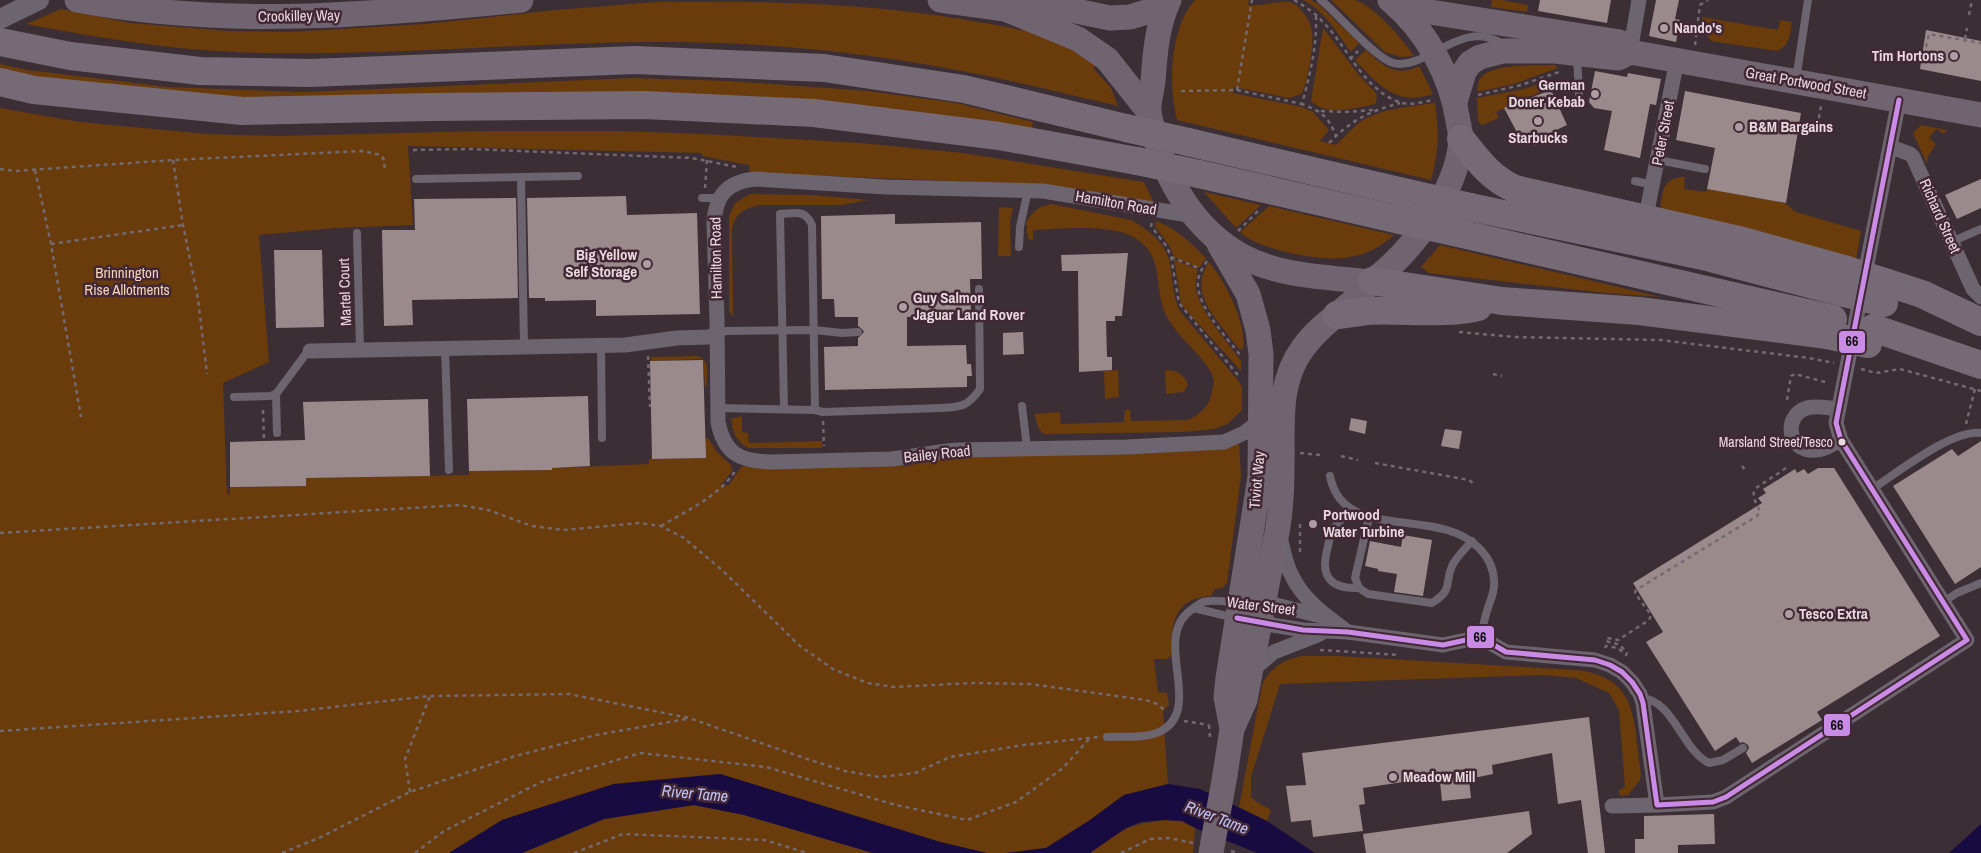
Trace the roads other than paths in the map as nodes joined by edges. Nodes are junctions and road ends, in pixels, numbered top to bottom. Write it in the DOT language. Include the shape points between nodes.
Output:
graph roads {
  1 [pos="39,0"];
  2 [pos="77,0"];
  3 [pos="521,0"];
  4 [pos="940,0"];
  5 [pos="1321,0"];
  6 [pos="1639,0"];
  7 [pos="1808,0"];
  8 [pos="1168,3"];
  9 [pos="1394,3"];
  10 [pos="1005,9"];
  11 [pos="0,19"];
  12 [pos="0,42"];
  13 [pos="1510,50"];
  14 [pos="1433,51"];
  15 [pos="1572,52"];
  16 [pos="1630,52"];
  17 [pos="1686,52"];
  18 [pos="0,82"];
  19 [pos="1796,82"];
  20 [pos="1578,94"];
  21 [pos="1455,99"];
  22 [pos="1899,100"];
  23 [pos="1149,112"];
  24 [pos="1981,115"];
  25 [pos="1461,139"];
  26 [pos="1891,147"];
  27 [pos="1658,160"];
  28 [pos="1705,169"];
  29 [pos="578,176"];
  30 [pos="521,177"];
  31 [pos="416,179"];
  32 [pos="1635,181"];
  33 [pos="1653,185"];
  34 [pos="1028,190"];
  35 [pos="702,198"];
  36 [pos="719,198"];
  37 [pos="1648,206"];
  38 [pos="1195,216"];
  39 [pos="1981,229"];
  40 [pos="357,234"];
  41 [pos="1951,242"];
  42 [pos="1220,244"];
  43 [pos="1019,247"];
  44 [pos="1842,280"];
  45 [pos="1371,282"];
  46 [pos="979,289"];
  47 [pos="1886,293"];
  48 [pos="1980,296"];
  49 [pos="1502,301"];
  50 [pos="1331,320"];
  51 [pos="1981,322"];
  52 [pos="1830,327"];
  53 [pos="1981,329"];
  54 [pos="782,330"];
  55 [pos="814,330"];
  56 [pos="858,332"];
  57 [pos="717,334"];
  58 [pos="601,346"];
  59 [pos="524,347"];
  60 [pos="445,348"];
  61 [pos="360,349"];
  62 [pos="310,351"];
  63 [pos="1978,377"];
  64 [pos="276,394"];
  65 [pos="234,397"];
  66 [pos="1022,406"];
  67 [pos="718,408"];
  68 [pos="784,408"];
  69 [pos="1838,409"];
  70 [pos="819,411"];
  71 [pos="1260,422"];
  72 [pos="277,433"];
  73 [pos="1981,433"];
  74 [pos="602,438"];
  75 [pos="1841,440"];
  76 [pos="1027,448"];
  77 [pos="449,470"];
  78 [pos="1330,476"];
  79 [pos="1872,489"];
  80 [pos="1350,510"];
  81 [pos="1369,517"];
  82 [pos="1289,522"];
  83 [pos="1472,541"];
  84 [pos="1981,583"];
  85 [pos="1359,588"];
  86 [pos="1943,602"];
  87 [pos="1194,608"];
  88 [pos="1250,612"];
  89 [pos="1328,625"];
  90 [pos="1480,637"];
  91 [pos="1251,672"];
  92 [pos="1641,698"];
  93 [pos="1232,729"];
  94 [pos="1107,737"];
  95 [pos="1743,748"];
  96 [pos="1657,805"];
  97 [pos="1612,806"];
  98 [pos="1211,853"];
  1 -- 11 [label="street"];
  2 -- 3 [label="main road, Crookilley Way" via="238,18 415,11"];
  4 -- 10 [label="main road"];
  5 -- 14 [label="lane" via="1374,51 1392,62 1409,63"];
  6 -- 16 [label="street"];
  7 -- 19 [label="lane"];
  8 -- 10 [label="main road" via="1130,17 1110,18 1037,3"];
  8 -- 23 [label="main road" via="1154,55"];
  9 -- 14 [label="main road"];
  9 -- 15 [label="main road, Great Portwood Street" via="1484,22"];
  10 -- 23 [label="main road" via="1078,39 1096,50 1113,65"];
  12 -- 44 [label="highway, bridge" via="70,56 200,70 310,73 635,60 824,68 964,89 1470,207 1703,256"];
  13 -- 14 [label="lane" via="1495,38 1473,37"];
  13 -- 15 [label="main road, Great Portwood Street"];
  13 -- 21 [label="main road, Great Portwood Street" via="1480,57 1470,63"];
  14 -- 21 [label="main road" via="1445,70"];
  15 -- 16 [label="main road, Great Portwood Street" via="1620,42"];
  15 -- 20 [label="lane"];
  16 -- 17 [label="main road, Great Portwood Street"];
  17 -- 19 [label="main road, Great Portwood Street"];
  17 -- 27 [label="street, Peter Street"];
  18 -- 52 [label="highway, bridge" via="34,90 242,111 644,105 814,113 999,136 1199,174 1454,232"];
  19 -- 22 [label="main road, Great Portwood Street"];
  21 -- 25 [label="main road"];
  22 -- 24 [label="main road, Great Portwood Street"];
  22 -- 26 [label="street"];
  23 -- 38 [label="main road" via="1170,179"];
  25 -- 44 [label="highway" via="1486,170 1514,189 1743,241"];
  25 -- 45 [label="main road, Tiviot Way" via="1452,177 1432,217 1404,252"];
  26 -- 41 [label="street, Richard Street" via="1913,157"];
  26 -- 69 [label="street"];
  27 -- 28 [label="lane"];
  27 -- 33 [label="street, Peter Street"];
  29 -- 30 [label="lane"];
  30 -- 31 [label="lane"];
  30 -- 59 [label="lane"];
  32 -- 33 [label="lane"];
  33 -- 37 [label="street, Peter Street"];
  34 -- 36 [label="street, Hamilton Road" via="886,187 755,179 732,185"];
  34 -- 38 [label="street, Hamilton Road"];
  34 -- 43 [label="lane"];
  35 -- 36 [label="lane"];
  36 -- 57 [label="street, Hamilton Road" via="714,222"];
  38 -- 42 [label="main road"];
  39 -- 41 [label="lane"];
  40 -- 61 [label="lane, Martel Court"];
  41 -- 48 [label="street, Richard Street" via="1973,289"];
  42 -- 45 [label="main road" via="1242,257 1270,267 1304,275"];
  42 -- 71 [label="main road, Tiviot Way" via="1248,294 1258,330"];
  44 -- 47 [label="highway, bridge"];
  45 -- 49 [label="highway"];
  45 -- 50 [label="main road, Tiviot Way"];
  46 -- 70 [label="lane" via="980,389 967,404 942,408"];
  47 -- 51 [label="highway" via="1922,294"];
  47 -- 53 [label="highway"];
  49 -- 50 [label="highway" via="1470,309 1368,311"];
  49 -- 52 [label="highway"];
  50 -- 82 [label="main road, Tiviot Way" via="1314,335 1295,360 1284,390 1282,502"];
  52 -- 63 [label="highway" via="1947,354"];
  54 -- 55 [label="lane"];
  54 -- 55 [label="lane" via="780,214 803,213 812,225"];
  54 -- 57 [label="lane"];
  54 -- 68 [label="lane"];
  55 -- 56 [label="lane"];
  55 -- 70 [label="lane"];
  57 -- 58 [label="street"];
  57 -- 67 [label="street, Bailey Road"];
  58 -- 59 [label="street"];
  58 -- 74 [label="lane"];
  59 -- 60 [label="street"];
  60 -- 61 [label="street"];
  60 -- 77 [label="lane"];
  61 -- 62 [label="street"];
  62 -- 64 [label="lane"];
  64 -- 65 [label="lane"];
  64 -- 72 [label="lane"];
  66 -- 76 [label="lane"];
  67 -- 68 [label="lane"];
  67 -- 76 [label="street, Bailey Road" via="720,432 725,444 737,456 751,461 891,459 936,451"];
  68 -- 70 [label="lane"];
  69 -- 75 [label="street" via="1836,423"];
  69 -- 75 [label="street" via="1807,408 1795,415 1790,428 1804,449 1826,447"];
  71 -- 76 [label="street, Bailey Road" via="1224,442"];
  71 -- 88 [label="main road, Tiviot Way" via="1260,477"];
  73 -- 79 [label="lane" via="1962,434 1931,450"];
  75 -- 79 [label="street"];
  78 -- 80 [label="lane" via="1338,498"];
  79 -- 86 [label="street"];
  80 -- 81 [label="lane"];
  80 -- 85 [label="lane" via="1332,532 1326,556 1326,574 1334,584"];
  81 -- 83 [label="lane" via="1441,528"];
  81 -- 85 [label="lane" via="1355,578"];
  82 -- 88 [label="main road, Tiviot Way"];
  82 -- 89 [label="street, Water Street" via="1291,576"];
  83 -- 85 [label="lane" via="1452,566 1448,586 1432,603 1368,594"];
  83 -- 90 [label="lane" via="1492,567 1494,580 1494,595"];
  84 -- 86 [label="lane"];
  86 -- 96 [label="street" via="1966,640 1726,797 1713,802"];
  87 -- 88 [label="lane"];
  87 -- 88 [label="lane, Water Street" via="1212,601"];
  87 -- 94 [label="lane" via="1182,617 1176,632 1178,710 1175,718 1163,730 1153,734"];
  88 -- 89 [label="street, Water Street" via="1276,606"];
  88 -- 91 [label="main road, Tiviot Way"];
  88 -- 93 [label="main road, Tiviot Way" via="1226,697"];
  89 -- 90 [label="street, Water Street" via="1348,632 1443,644"];
  89 -- 91 [label="street, Water Street" via="1274,652"];
  90 -- 92 [label="street" via="1506,652 1595,660 1610,665 1632,682"];
  91 -- 93 [label="main road, Tiviot Way" via="1245,700"];
  92 -- 95 [label="lane" via="1652,699 1663,708 1686,742 1700,759 1709,764"];
  92 -- 96 [label="street"];
  93 -- 98 [label="main road, Tiviot Way, bridge"];
  96 -- 97 [label="street"];
}
